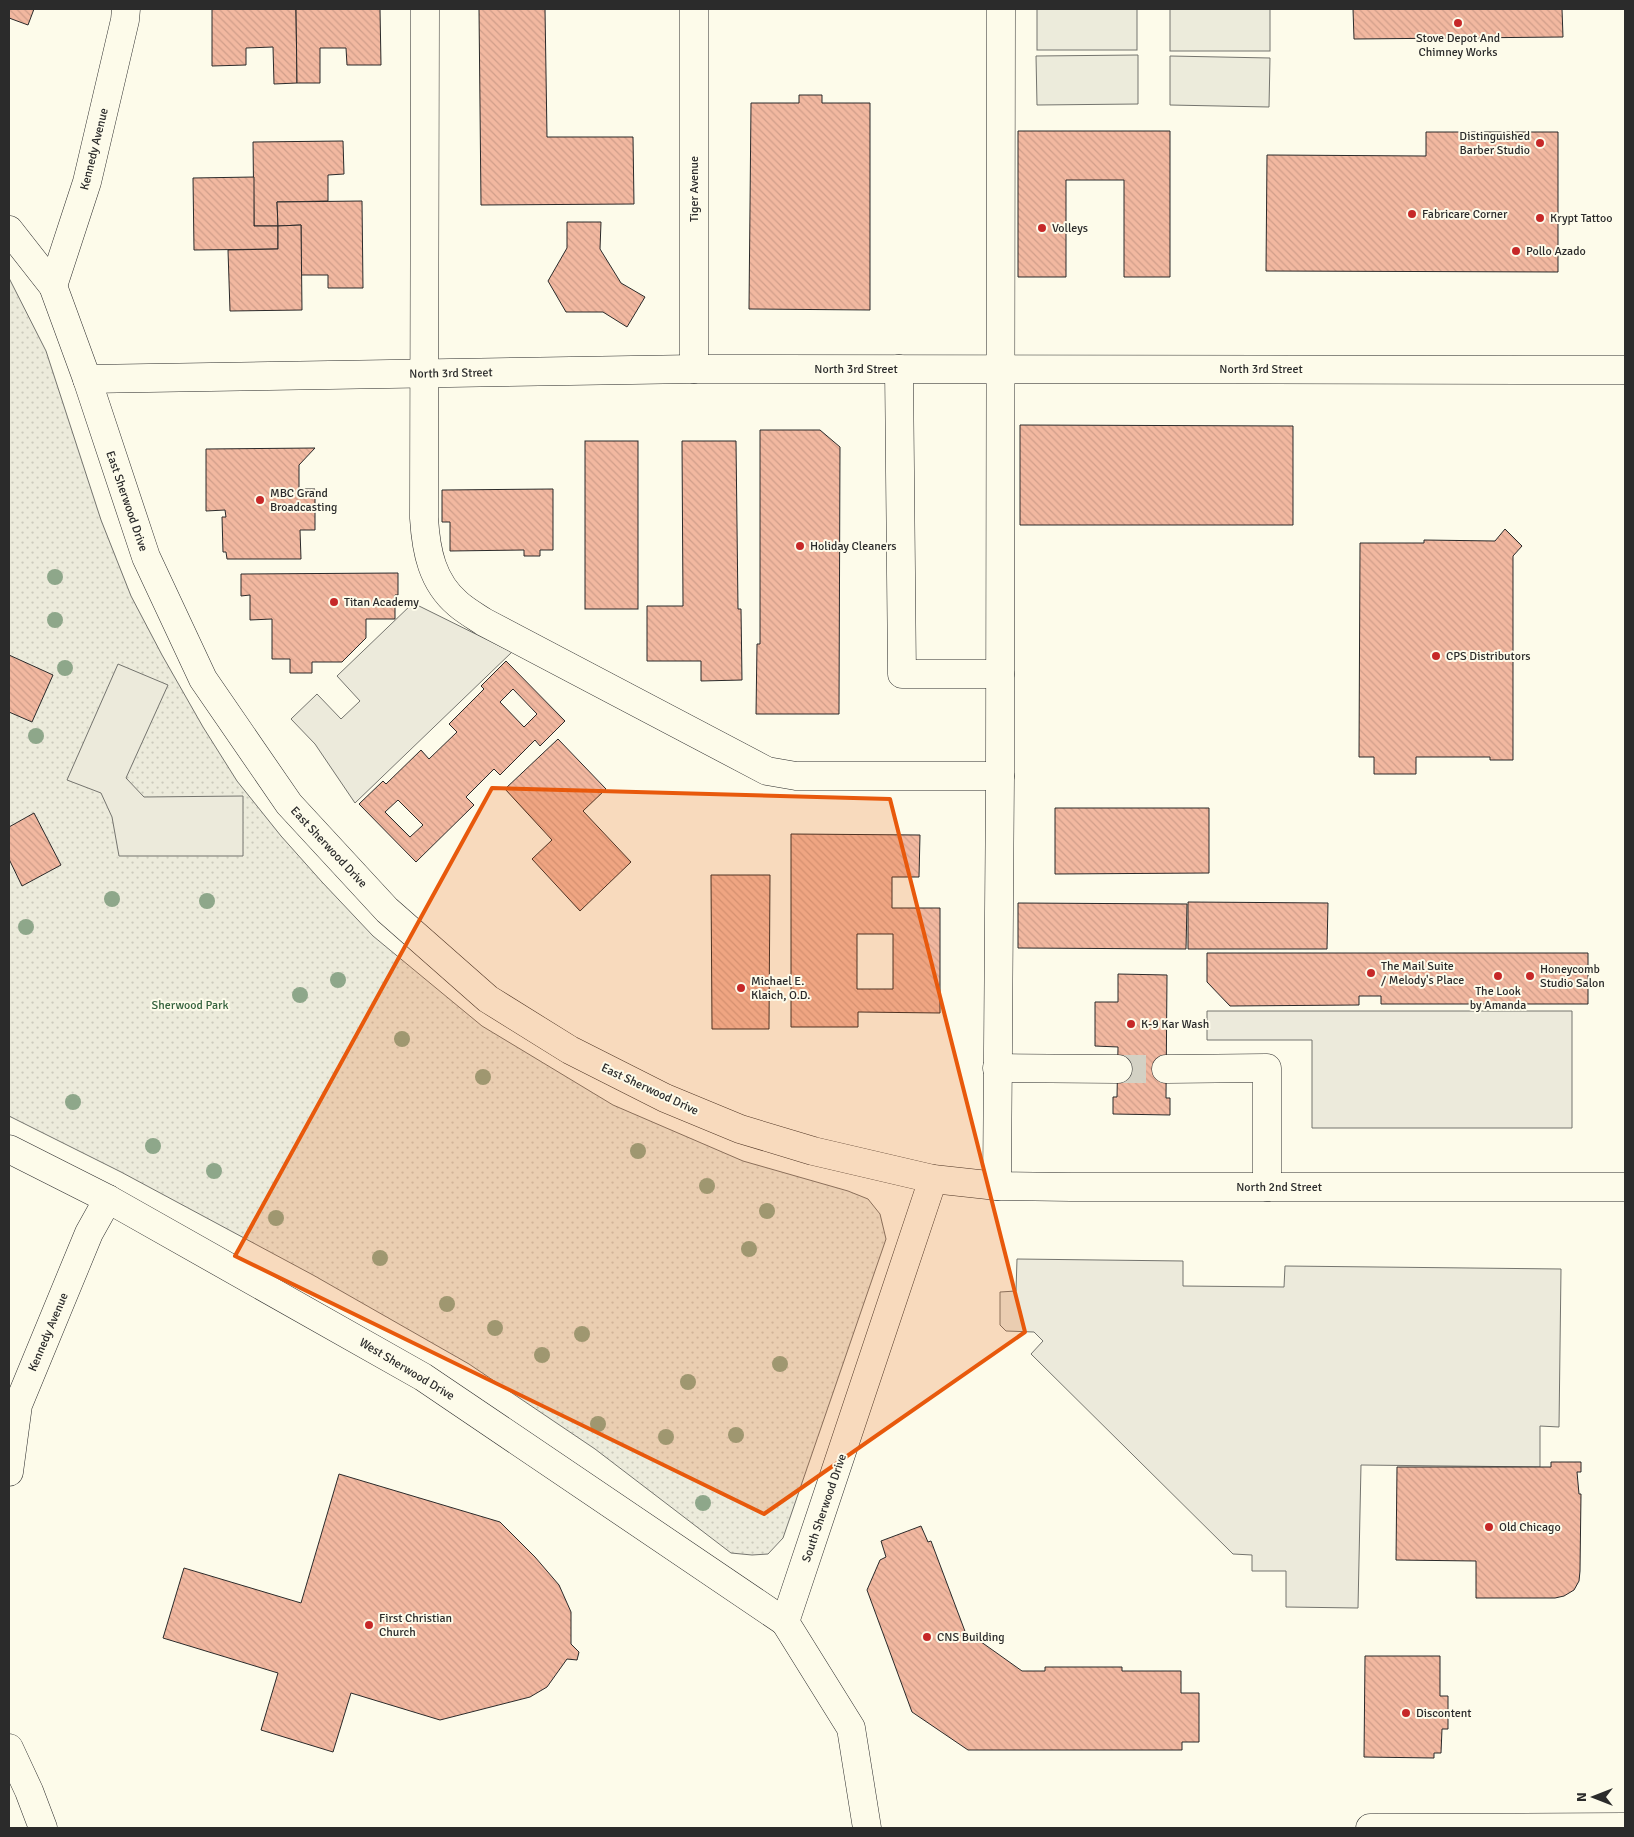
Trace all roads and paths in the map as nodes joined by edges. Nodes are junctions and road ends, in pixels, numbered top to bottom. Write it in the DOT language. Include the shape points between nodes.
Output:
graph roads {
  1 [pos="126,9"];
  2 [pos="425,9"];
  3 [pos="694,9"];
  4 [pos="1001,9"];
  5 [pos="9,230"];
  6 [pos="53,286"];
  7 [pos="694,369"];
  8 [pos="899,369"];
  9 [pos="1000,369"];
  10 [pos="1625,370"];
  11 [pos="423,373"];
  12 [pos="87,379"];
  13 [pos="1000,674"];
  14 [pos="1000,776"];
  15 [pos="997,1068"];
  16 [pos="1118,1069"];
  17 [pos="1166,1069"];
  18 [pos="9,1149"];
  19 [pos="933,1179"];
  20 [pos="997,1186"];
  21 [pos="1267,1187"];
  22 [pos="1625,1187"];
  23 [pos="108,1199"];
  24 [pos="9,1472"];
  25 [pos="785,1622"];
  26 [pos="9,1748"];
  27 [pos="1625,1827"];
  28 [pos="43,1828"];
  29 [pos="867,1828"];
  30 [pos="1370,1828"];
  1 -- 6 [label="street, Kennedy Avenue" via="87,182"];
  2 -- 11 [label="street"];
  3 -- 7 [label="street, Tiger Avenue"];
  4 -- 9 [label="street"];
  5 -- 6 [label="street, East Sherwood Drive"];
  6 -- 12 [label="street, East Sherwood Drive"];
  7 -- 8 [label="street, North 3rd Street"];
  7 -- 11 [label="street, North 3rd Street"];
  8 -- 9 [label="street, North 3rd Street"];
  8 -- 13 [label="street" via="902,674"];
  9 -- 10 [label="street, North 3rd Street"];
  9 -- 13 [label="street"];
  11 -- 12 [label="street, North 3rd Street"];
  11 -- 14 [label="street" via="426,542 431,567 457,604 484,622 767,771 796,776"];
  12 -- 19 [label="street, East Sherwood Drive" via="146,557 203,679 289,804 388,910 488,999 570,1050 665,1098 740,1129"];
  13 -- 14 [label="street"];
  14 -- 15 [label="street"];
  15 -- 16 [label="street"];
  15 -- 20 [label="street"];
  17 -- 21 [label="street" via="1267,1068"];
  18 -- 23 [label="street, West Sherwood Drive"];
  19 -- 20 [label="street, North 2nd Street"];
  19 -- 25 [label="street, South Sherwood Drive"];
  20 -- 21 [label="street, North 2nd Street"];
  21 -- 22 [label="street, North 2nd Street"];
  23 -- 24 [label="street, Kennedy Avenue" via="89,1232 18,1405"];
  23 -- 25 [label="street, West Sherwood Drive" via="423,1377"];
  25 -- 29 [label="street" via="851,1728"];
  26 -- 28 [label="street"];
  27 -- 30 [label="street"];
}
